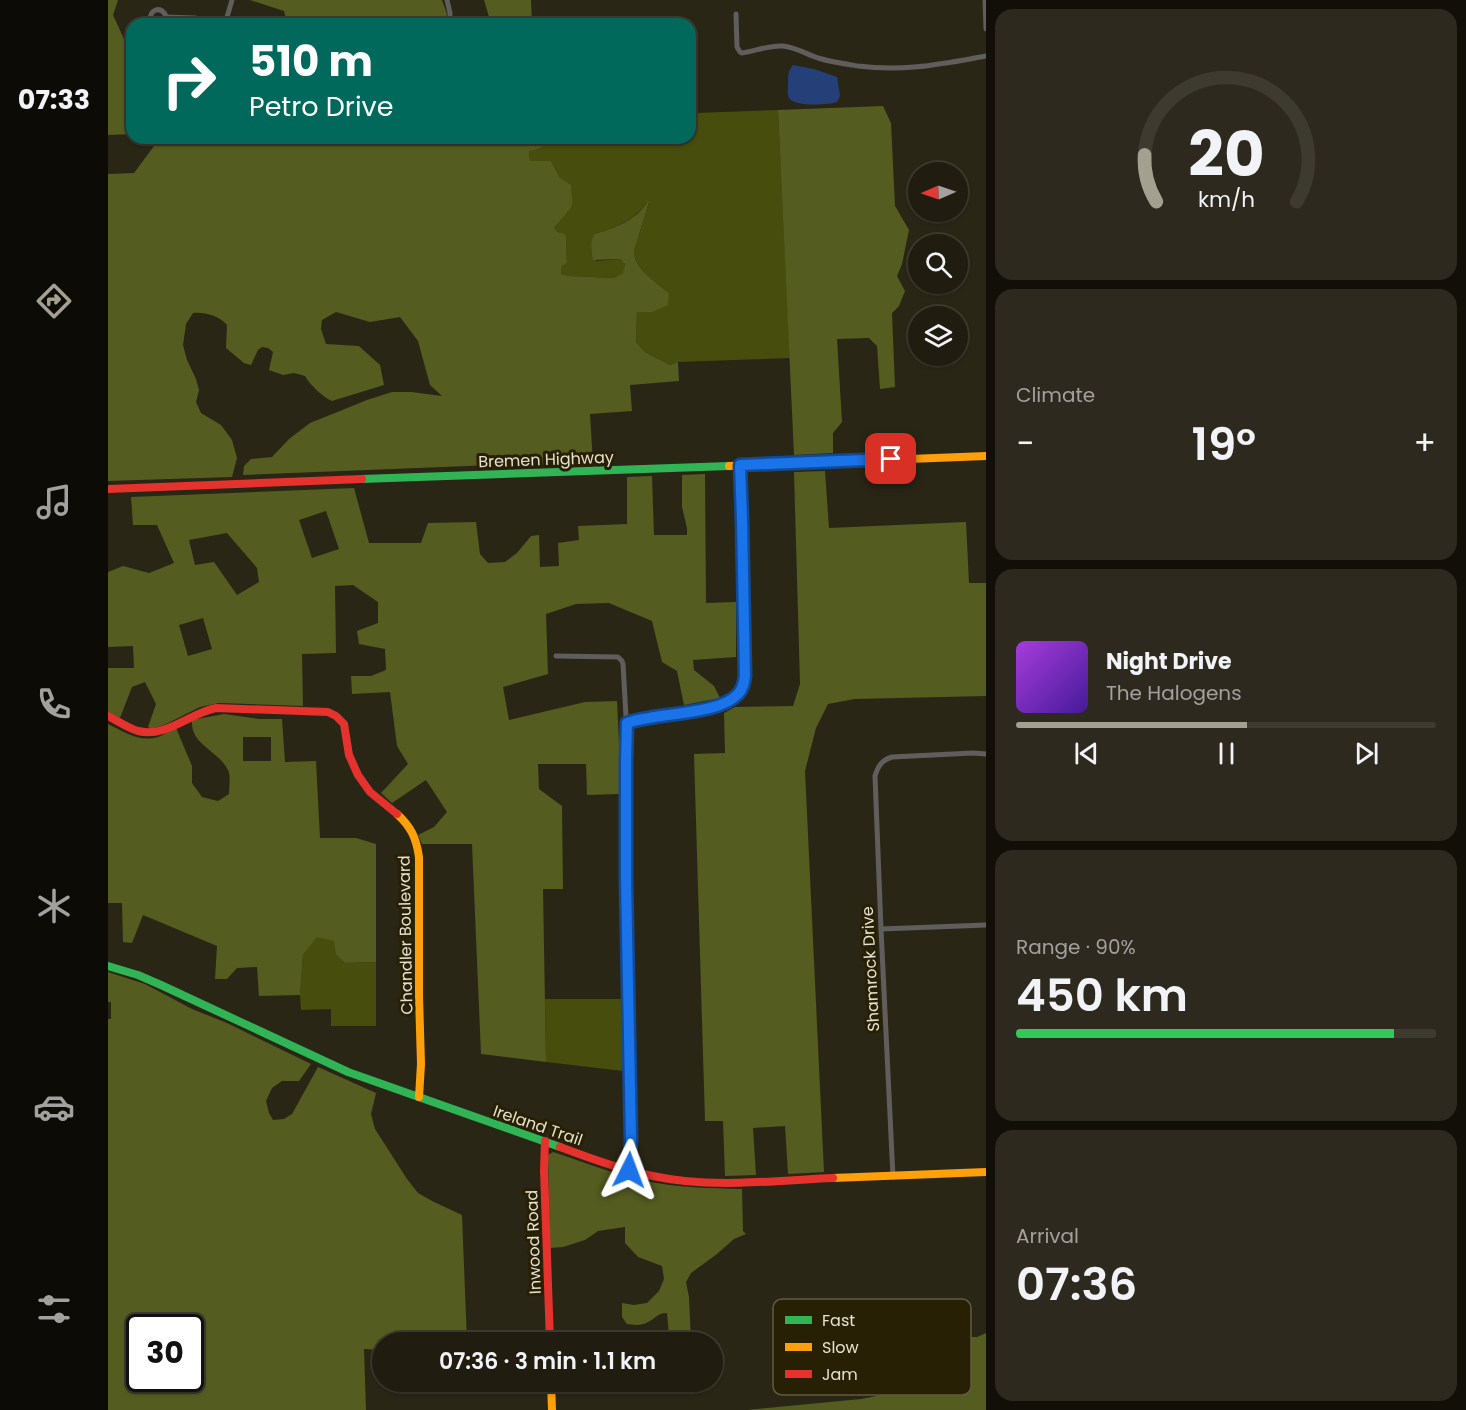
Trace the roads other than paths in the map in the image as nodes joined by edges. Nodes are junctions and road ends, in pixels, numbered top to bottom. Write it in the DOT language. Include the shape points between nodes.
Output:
graph roads {
  1 [pos="232,0"];
  2 [pos="447,0"];
  3 [pos="985,0"];
  4 [pos="735,14"];
  5 [pos="166,17"];
  6 [pos="150,18"];
  7 [pos="195,18"];
  8 [pos="227,18"];
  9 [pos="450,18"];
  10 [pos="986,29"];
  11 [pos="740,52"];
  12 [pos="986,56"];
  13 [pos="734,58"];
  14 [pos="986,456"];
  15 [pos="740,465"];
  16 [pos="108,489"];
  17 [pos="556,656"];
  18 [pos="108,716"];
  19 [pos="627,723"];
  20 [pos="986,754"];
  21 [pos="986,925"];
  22 [pos="881,929"];
  23 [pos="108,966"];
  24 [pos="419,1097"];
  25 [pos="544,1141"];
  26 [pos="629,1170"];
  27 [pos="986,1172"];
  28 [pos="893,1177"];
  29 [pos="550,1332"];
  30 [pos="551,1392"];
  31 [pos="552,1410"];
  1 -- 8 [label="street"];
  2 -- 9 [label="street"];
  3 -- 10 [label="street"];
  4 -- 11 [label="street"];
  5 -- 6 [label="street" via="161,10 155,10"];
  5 -- 7 [label="street"];
  11 -- 12 [label="street" via="784,46 836,62 897,69"];
  11 -- 13 [label="street"];
  14 -- 15 [label="street, Bremen Highway"];
  15 -- 16 [label="street, Bremen Highway"];
  15 -- 19 [label="street" via="745,676 741,690 720,705"];
  17 -- 19 [label="street" via="620,658"];
  18 -- 24 [label="street, Chandler Boulevard" via="146,733 216,708 325,711 341,719 351,763 360,779 406,822 417,844"];
  19 -- 26 [label="street"];
  20 -- 22 [label="street, Shamrock Drive" via="900,756 882,762 875,783"];
  21 -- 22 [label="street"];
  22 -- 28 [label="street, Shamrock Drive"];
  23 -- 24 [label="street, Ireland Trail" via="161,985 336,1067"];
  24 -- 25 [label="street, Ireland Trail"];
  25 -- 26 [label="street, Ireland Trail"];
  25 -- 29 [label="street, Inwood Road"];
  26 -- 28 [label="street, Ireland Trail" via="718,1183"];
  27 -- 28 [label="street, Ireland Trail"];
  30 -- 31 [label="street"];
}
